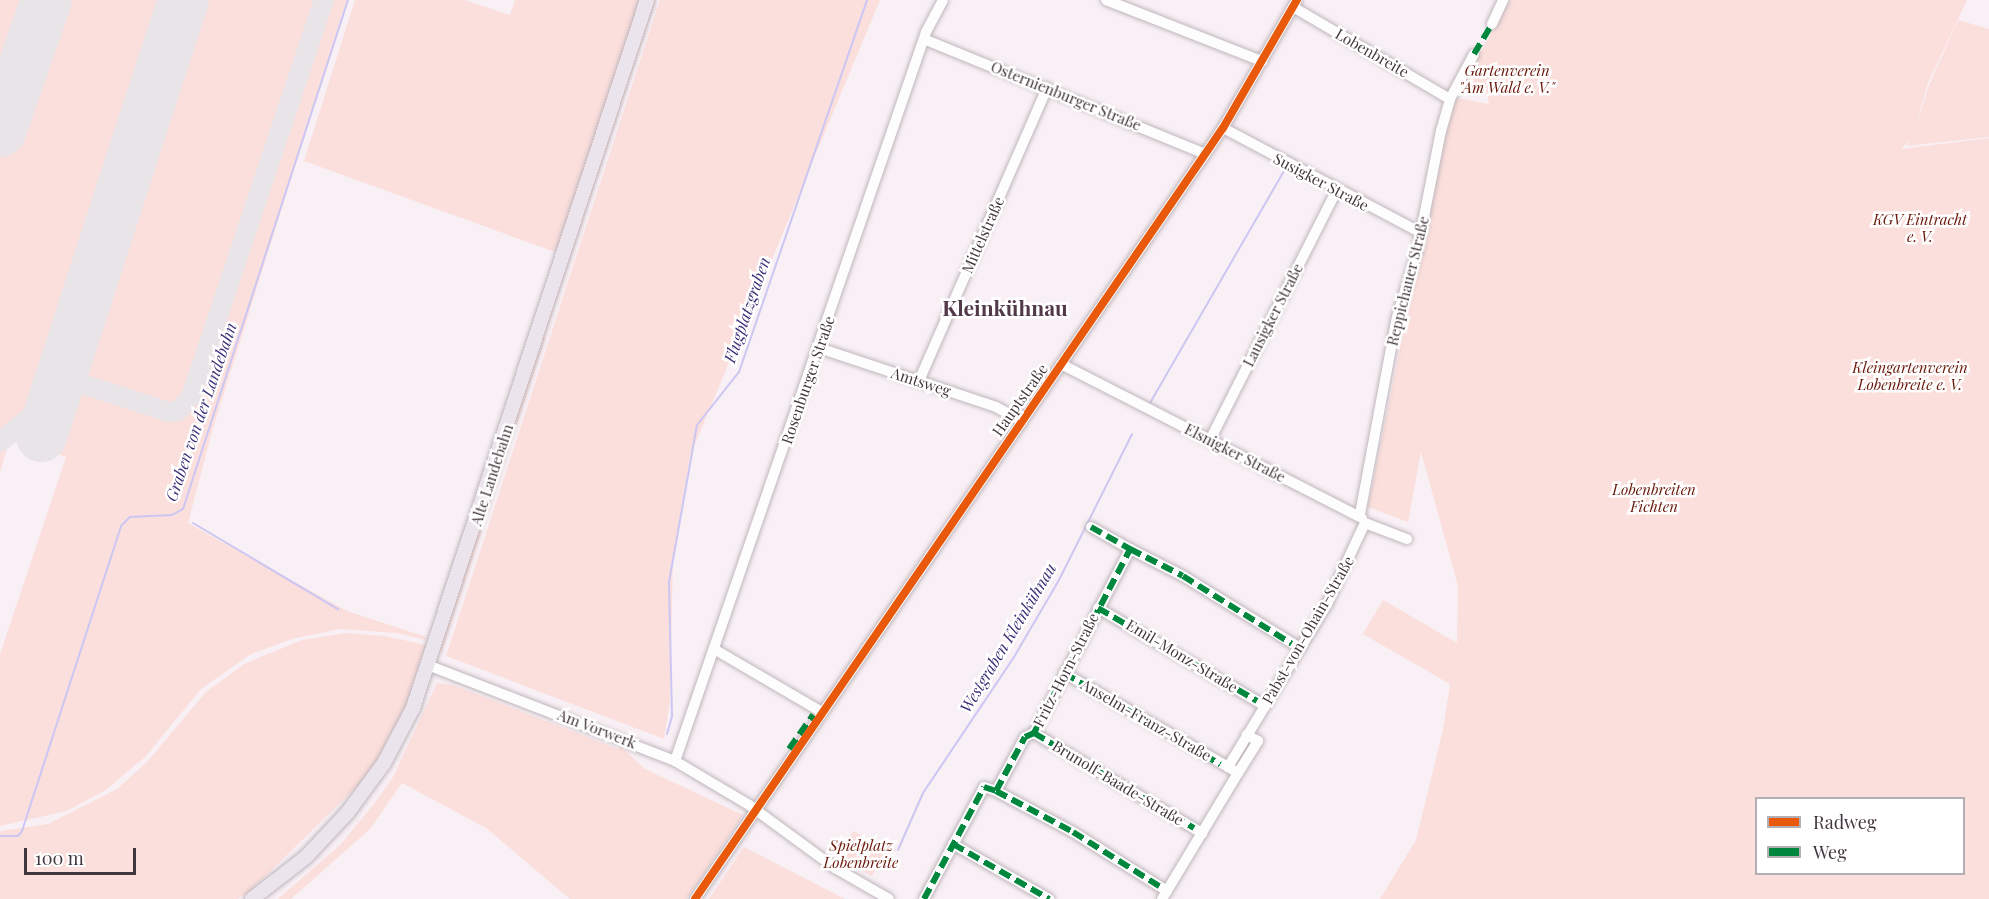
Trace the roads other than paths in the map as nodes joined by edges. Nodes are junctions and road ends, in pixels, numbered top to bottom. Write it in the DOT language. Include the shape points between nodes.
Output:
graph roads {
  1 [pos="647,0"];
  2 [pos="943,0"];
  3 [pos="1106,0"];
  4 [pos="1503,0"];
  5 [pos="1295,4"];
  6 [pos="1492,24"];
  7 [pos="926,39"];
  8 [pos="1474,54"];
  9 [pos="1262,61"];
  10 [pos="1047,88"];
  11 [pos="1450,99"];
  12 [pos="1223,128"];
  13 [pos="1205,154"];
  14 [pos="1337,190"];
  15 [pos="1421,233"];
  16 [pos="819,348"];
  17 [pos="1061,364"];
  18 [pos="919,381"];
  19 [pos="1022,421"];
  20 [pos="1210,440"];
  21 [pos="1363,518"];
  22 [pos="1091,526"];
  23 [pos="1407,539"];
  24 [pos="1130,549"];
  25 [pos="1098,608"];
  26 [pos="1300,648"];
  27 [pos="714,649"];
  28 [pos="430,666"];
  29 [pos="1064,673"];
  30 [pos="1265,706"];
  31 [pos="822,712"];
  32 [pos="1034,733"];
  33 [pos="675,761"];
  34 [pos="1233,770"];
  35 [pos="996,791"];
  36 [pos="756,809"];
  37 [pos="1202,833"];
  38 [pos="953,844"];
  39 [pos="1164,895"];
  40 [pos="252,899"];
  41 [pos="695,899"];
  42 [pos="889,899"];
  43 [pos="924,899"];
  44 [pos="1049,899"];
  1 -- 28 [label="main road, Alte Landebahn"];
  2 -- 7 [label="street, Rosenburger Straße" via="930,22"];
  3 -- 9 [label="street"];
  4 -- 6 [label="street"];
  5 -- 9 [label="street, Hauptstraße"];
  5 -- 11 [label="street, Lobenbreite"];
  7 -- 10 [label="street, Osternienburger Straße"];
  7 -- 16 [label="street, Rosenburger Straße"];
  8 -- 11 [label="street, Reppichauer Straße"];
  9 -- 12 [label="street, Hauptstraße"];
  10 -- 13 [label="street, Osternienburger Straße"];
  10 -- 18 [label="street, Mittelstraße"];
  11 -- 15 [label="street, Reppichauer Straße"];
  12 -- 13 [label="street, Hauptstraße"];
  12 -- 14 [label="street, Susigker Straße"];
  13 -- 17 [label="street, Hauptstraße"];
  14 -- 15 [label="street, Susigker Straße"];
  14 -- 20 [label="street, Lausigker Straße"];
  15 -- 21 [label="street, Reppichauer Straße" via="1397,317"];
  16 -- 18 [label="street, Amtsweg"];
  16 -- 27 [label="street, Rosenburger Straße"];
  17 -- 19 [label="street, Hauptstraße"];
  17 -- 20 [label="street, Elsnigker Straße"];
  18 -- 19 [label="street, Amtsweg" via="996,407"];
  19 -- 31 [label="street, Hauptstraße"];
  20 -- 21 [label="street, Elsnigker Straße"];
  21 -- 23 [label="street, Elsnigker Straße"];
  21 -- 26 [label="street, Pabst-von-Ohain-Straße"];
  22 -- 24 [label="street"];
  24 -- 25 [label="street, Fritz-Horn-Straße"];
  24 -- 26 [label="street" via="1183,576"];
  25 -- 29 [label="street, Fritz-Horn-Straße"];
  25 -- 30 [label="street, Emil-Monz-Straße"];
  26 -- 30 [label="street, Pabst-von-Ohain-Straße"];
  27 -- 31 [label="street"];
  27 -- 33 [label="street, Rosenburger Straße"];
  28 -- 33 [label="street, Am Vorwerk"];
  28 -- 40 [label="main road, Alte Landebahn" via="398,738 359,799 319,845"];
  29 -- 32 [label="street, Fritz-Horn-Straße"];
  29 -- 34 [label="street, Anselm-Franz-Straße"];
  30 -- 34 [label="street, Pabst-von-Ohain-Straße" via="1247,735"];
  31 -- 36 [label="street, Hauptstraße"];
  32 -- 35 [label="street, Fritz-Horn-Straße" via="1025,736"];
  32 -- 37 [label="street, Brunolf-Baade-Straße"];
  33 -- 36 [label="street, Am Vorwerk"];
  34 -- 37 [label="street, Pabst-von-Ohain-Straße"];
  35 -- 38 [label="street" via="984,787"];
  35 -- 39 [label="street" via="1073,832"];
  36 -- 41 [label="street, Hauptstraße"];
  36 -- 42 [label="street" via="835,868"];
  37 -- 39 [label="street, Pabst-von-Ohain-Straße"];
  38 -- 43 [label="street"];
  38 -- 44 [label="street"];
}
